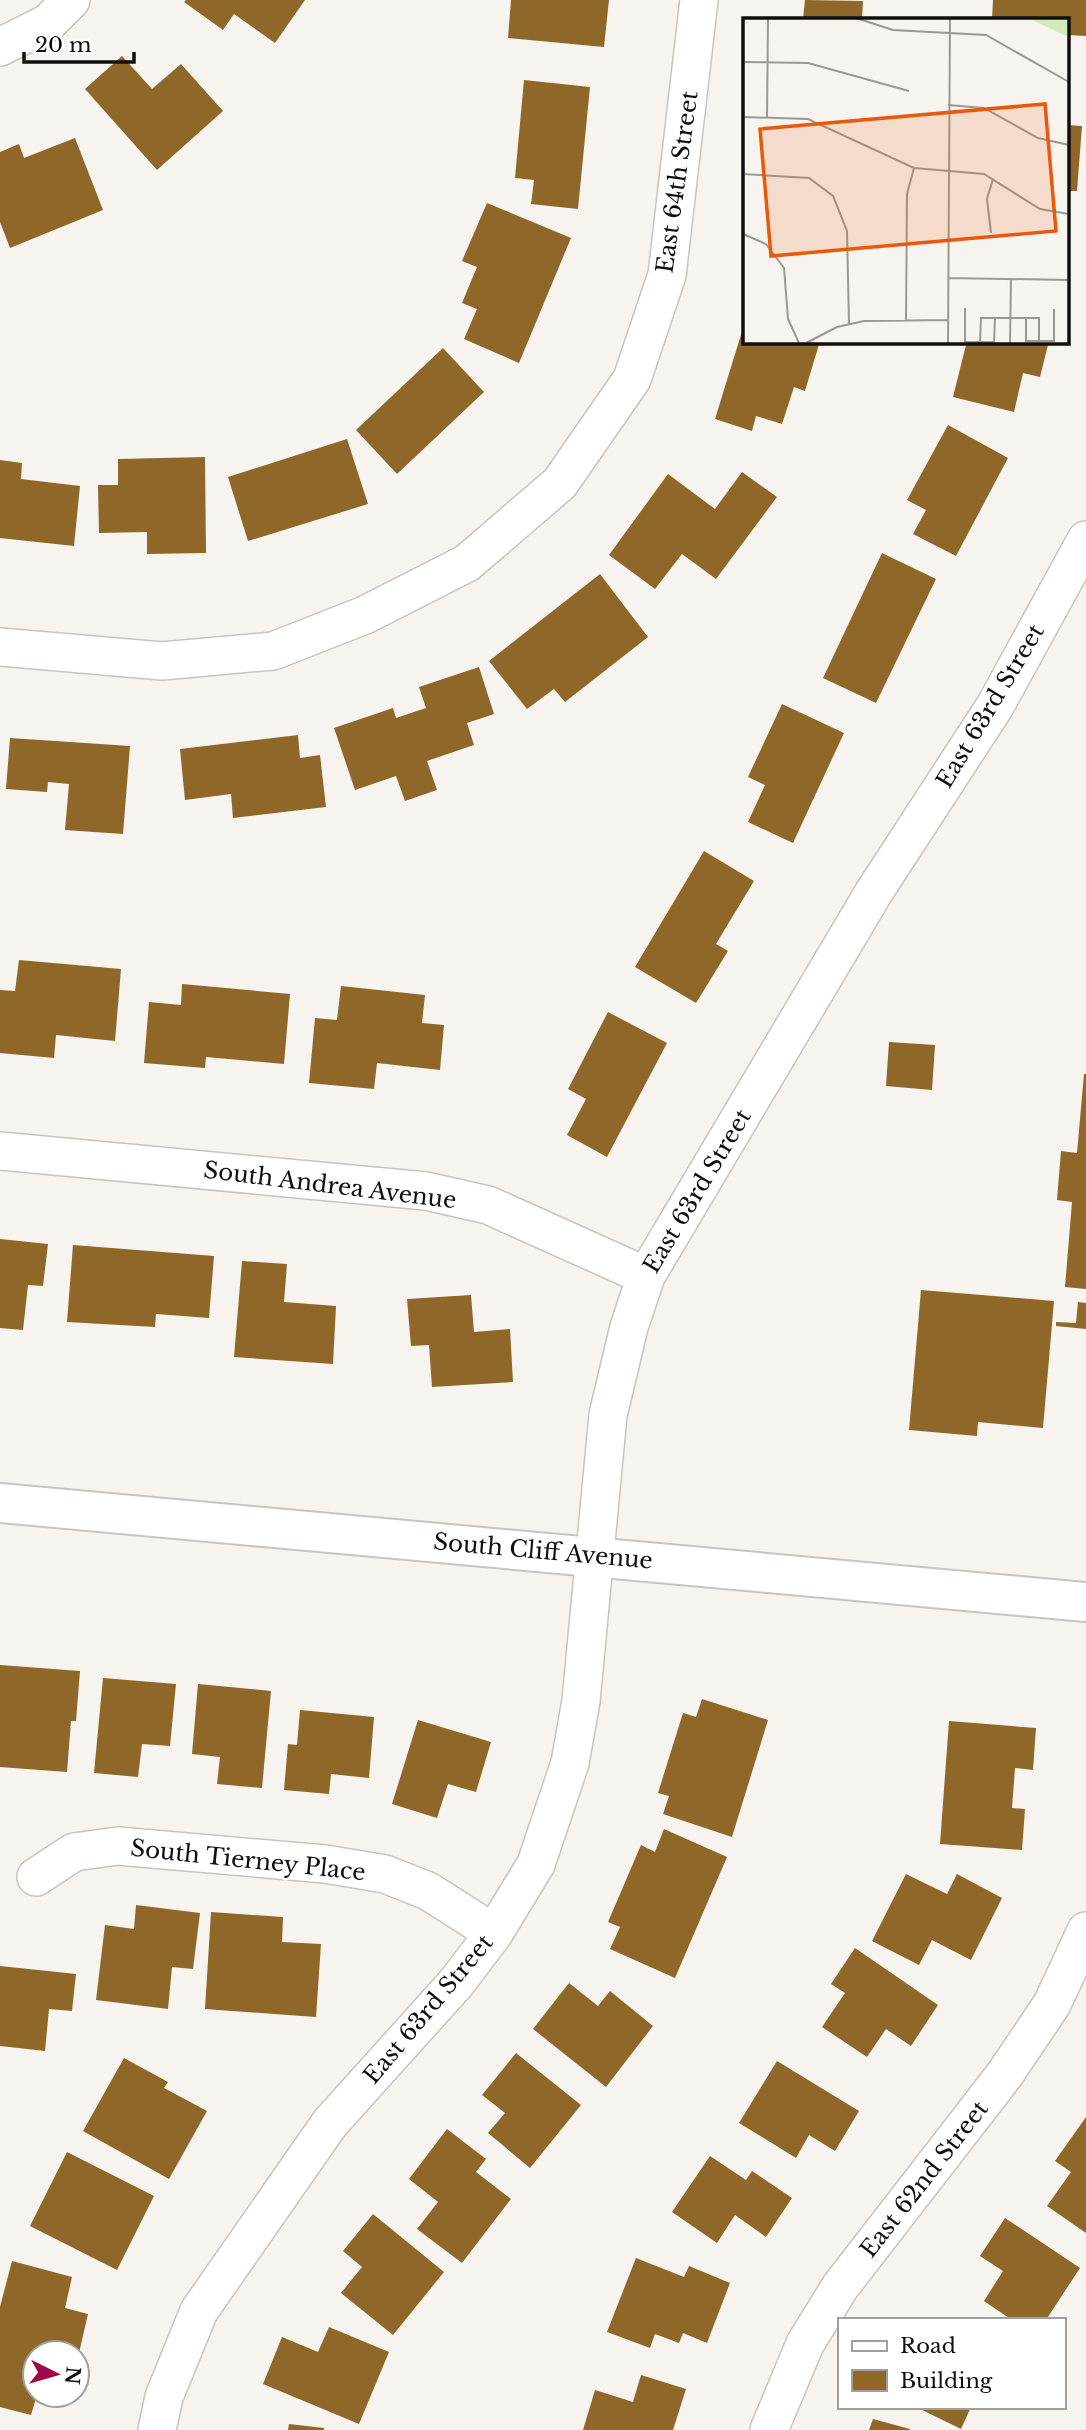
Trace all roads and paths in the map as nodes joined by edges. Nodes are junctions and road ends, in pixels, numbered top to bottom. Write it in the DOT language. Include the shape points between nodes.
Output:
graph roads {
  1 [pos="71,0"];
  2 [pos="699,0"];
  3 [pos="0,47"];
  4 [pos="1086,540"];
  5 [pos="0,647"];
  6 [pos="0,1151"];
  7 [pos="646,1276"];
  8 [pos="0,1503"];
  9 [pos="595,1556"];
  10 [pos="1086,1602"];
  11 [pos="36,1877"];
  12 [pos="1086,1931"];
  13 [pos="494,1933"];
  14 [pos="157,2430"];
  15 [pos="769,2430"];
  1 -- 3 [label="street" via="48,23"];
  2 -- 5 [label="street, East 64th Street" via="667,275 632,379 560,483 467,563 365,615 273,651 162,661"];
  4 -- 7 [label="street, East 63rd Street" via="995,706 874,892"];
  6 -- 7 [label="street, South Andrea Avenue" via="426,1191 488,1205"];
  7 -- 9 [label="street, East 63rd Street" via="608,1415"];
  8 -- 9 [label="main road, South Cliff Avenue"];
  9 -- 10 [label="main road, South Cliff Avenue"];
  9 -- 13 [label="street, East 63rd Street" via="570,1763 536,1864"];
  11 -- 13 [label="street, South Tierney Place" via="74,1852 118,1846 325,1864 385,1874 428,1891"];
  12 -- 15 [label="street, East 62nd Street" via="1052,2004 1005,2074 840,2287 805,2344"];
  13 -- 14 [label="street, East 63rd Street" via="457,1982 330,2123 199,2311 164,2398"];
}
